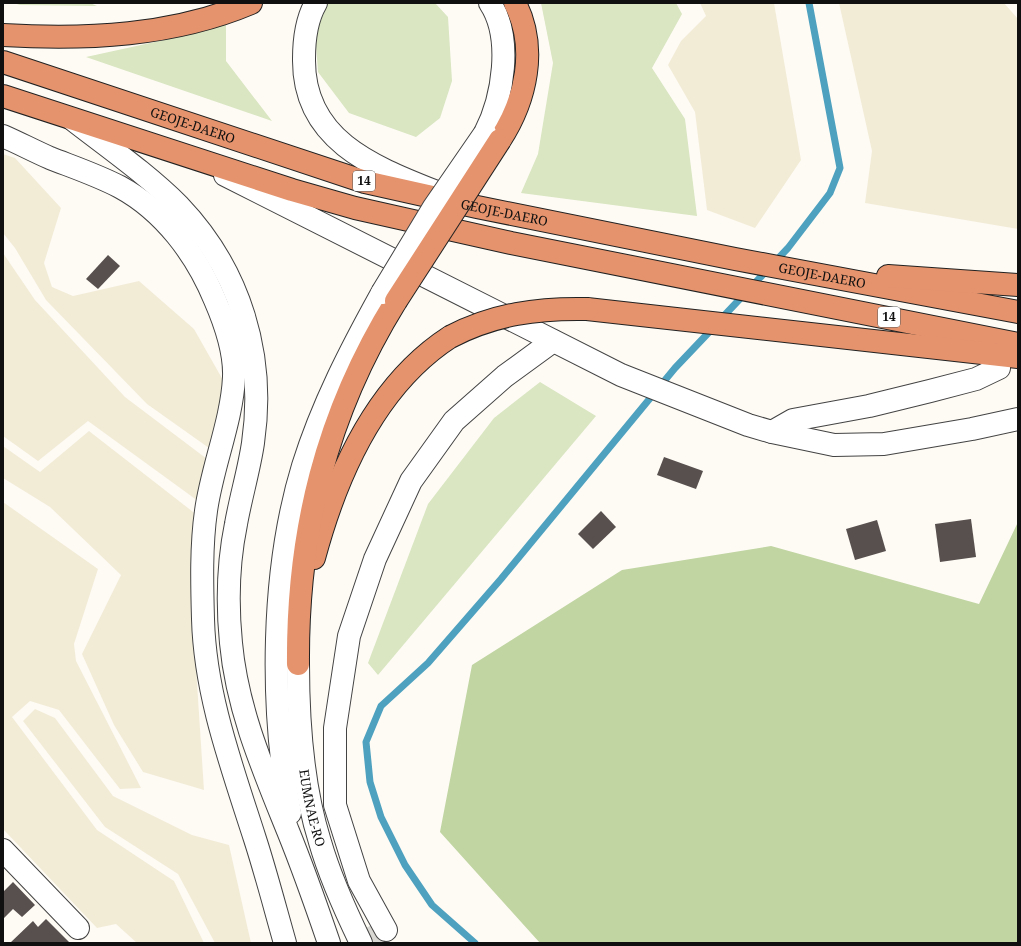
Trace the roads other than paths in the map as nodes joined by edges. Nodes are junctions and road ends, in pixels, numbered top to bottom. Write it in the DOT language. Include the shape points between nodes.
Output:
graph roads {
  1 [pos="251,3"];
  2 [pos="316,3"];
  3 [pos="490,3"];
  4 [pos="515,3"];
  5 [pos="3,36"];
  6 [pos="3,62"];
  7 [pos="3,96"];
  8 [pos="70,118"];
  9 [pos="3,136"];
  10 [pos="492,136"];
  11 [pos="186,156"];
  12 [pos="472,206"];
  13 [pos="817,274"];
  14 [pos="1018,285"];
  15 [pos="389,297"];
  16 [pos="1018,312"];
  17 [pos="554,341"];
  18 [pos="1018,344"];
  19 [pos="1018,357"];
  20 [pos="999,368"];
  21 [pos="1018,419"];
  22 [pos="772,432"];
  23 [pos="298,664"];
  24 [pos="3,850"];
  25 [pos="299,859"];
  26 [pos="78,928"];
  27 [pos="386,930"];
  28 [pos="284,943"];
  29 [pos="329,943"];
  30 [pos="360,943"];
  1 -- 5 [label="highway" via="206,19 141,32 66,37"];
  2 -- 12 [label="street" via="306,32 304,70 309,97 322,122 349,149 378,168"];
  3 -- 10 [label="street" via="502,34 503,56"];
  4 -- 10 [label="highway" via="527,43 525,81 515,113"];
  6 -- 12 [label="highway, GEOJE-DAERO / 14" via="358,179"];
  7 -- 8 [label="highway, GEOJE-DAERO / 14"];
  8 -- 11 [label="highway, GEOJE-DAERO / 14"];
  8 -- 25 [label="street" via="151,181 194,223 224,267 245,315 252,349 256,408 250,464 232,549 229,610 231,644 235,678 245,719"];
  9 -- 28 [label="street" via="50,158 96,175 121,187 146,204 189,252 206,277 218,307 230,345 234,376 206,512 203,621 208,679 223,740 258,846"];
  10 -- 15 [label="highway, bridge"];
  11 -- 17 [label="street"];
  11 -- 18 [label="highway, GEOJE-DAERO / 14" via="363,210 511,243"];
  12 -- 13 [label="highway, GEOJE-DAERO / 14"];
  13 -- 14 [label="highway" via="904,276"];
  13 -- 16 [label="highway, GEOJE-DAERO / 14"];
  15 -- 23 [label="highway" via="378,331 352,383 320,473 303,559 298,607"];
  15 -- 25 [label="street" via="343,366 314,434 303,467 288,539 280,606 278,678 285,780"];
  17 -- 22 [label="street" via="632,379"];
  17 -- 27 [label="street" via="505,376 454,421 411,481 375,559 349,636 335,728 335,805 359,881"];
  19 -- 23 [label="highway, bridge" via="587,309 547,309 513,313 478,324 450,337 404,376 369,424 354,451 332,503 312,565 305,598"];
  20 -- 22 [label="street" via="976,379 930,391 869,406 793,420"];
  21 -- 22 [label="street" via="884,444 841,445"];
  23 -- 30 [label="street, EUMNAE-RO" via="298,707 302,745 319,840 332,880"];
  24 -- 26 [label="street"];
  25 -- 29 [label="street, EUMNAE-RO"];
}
